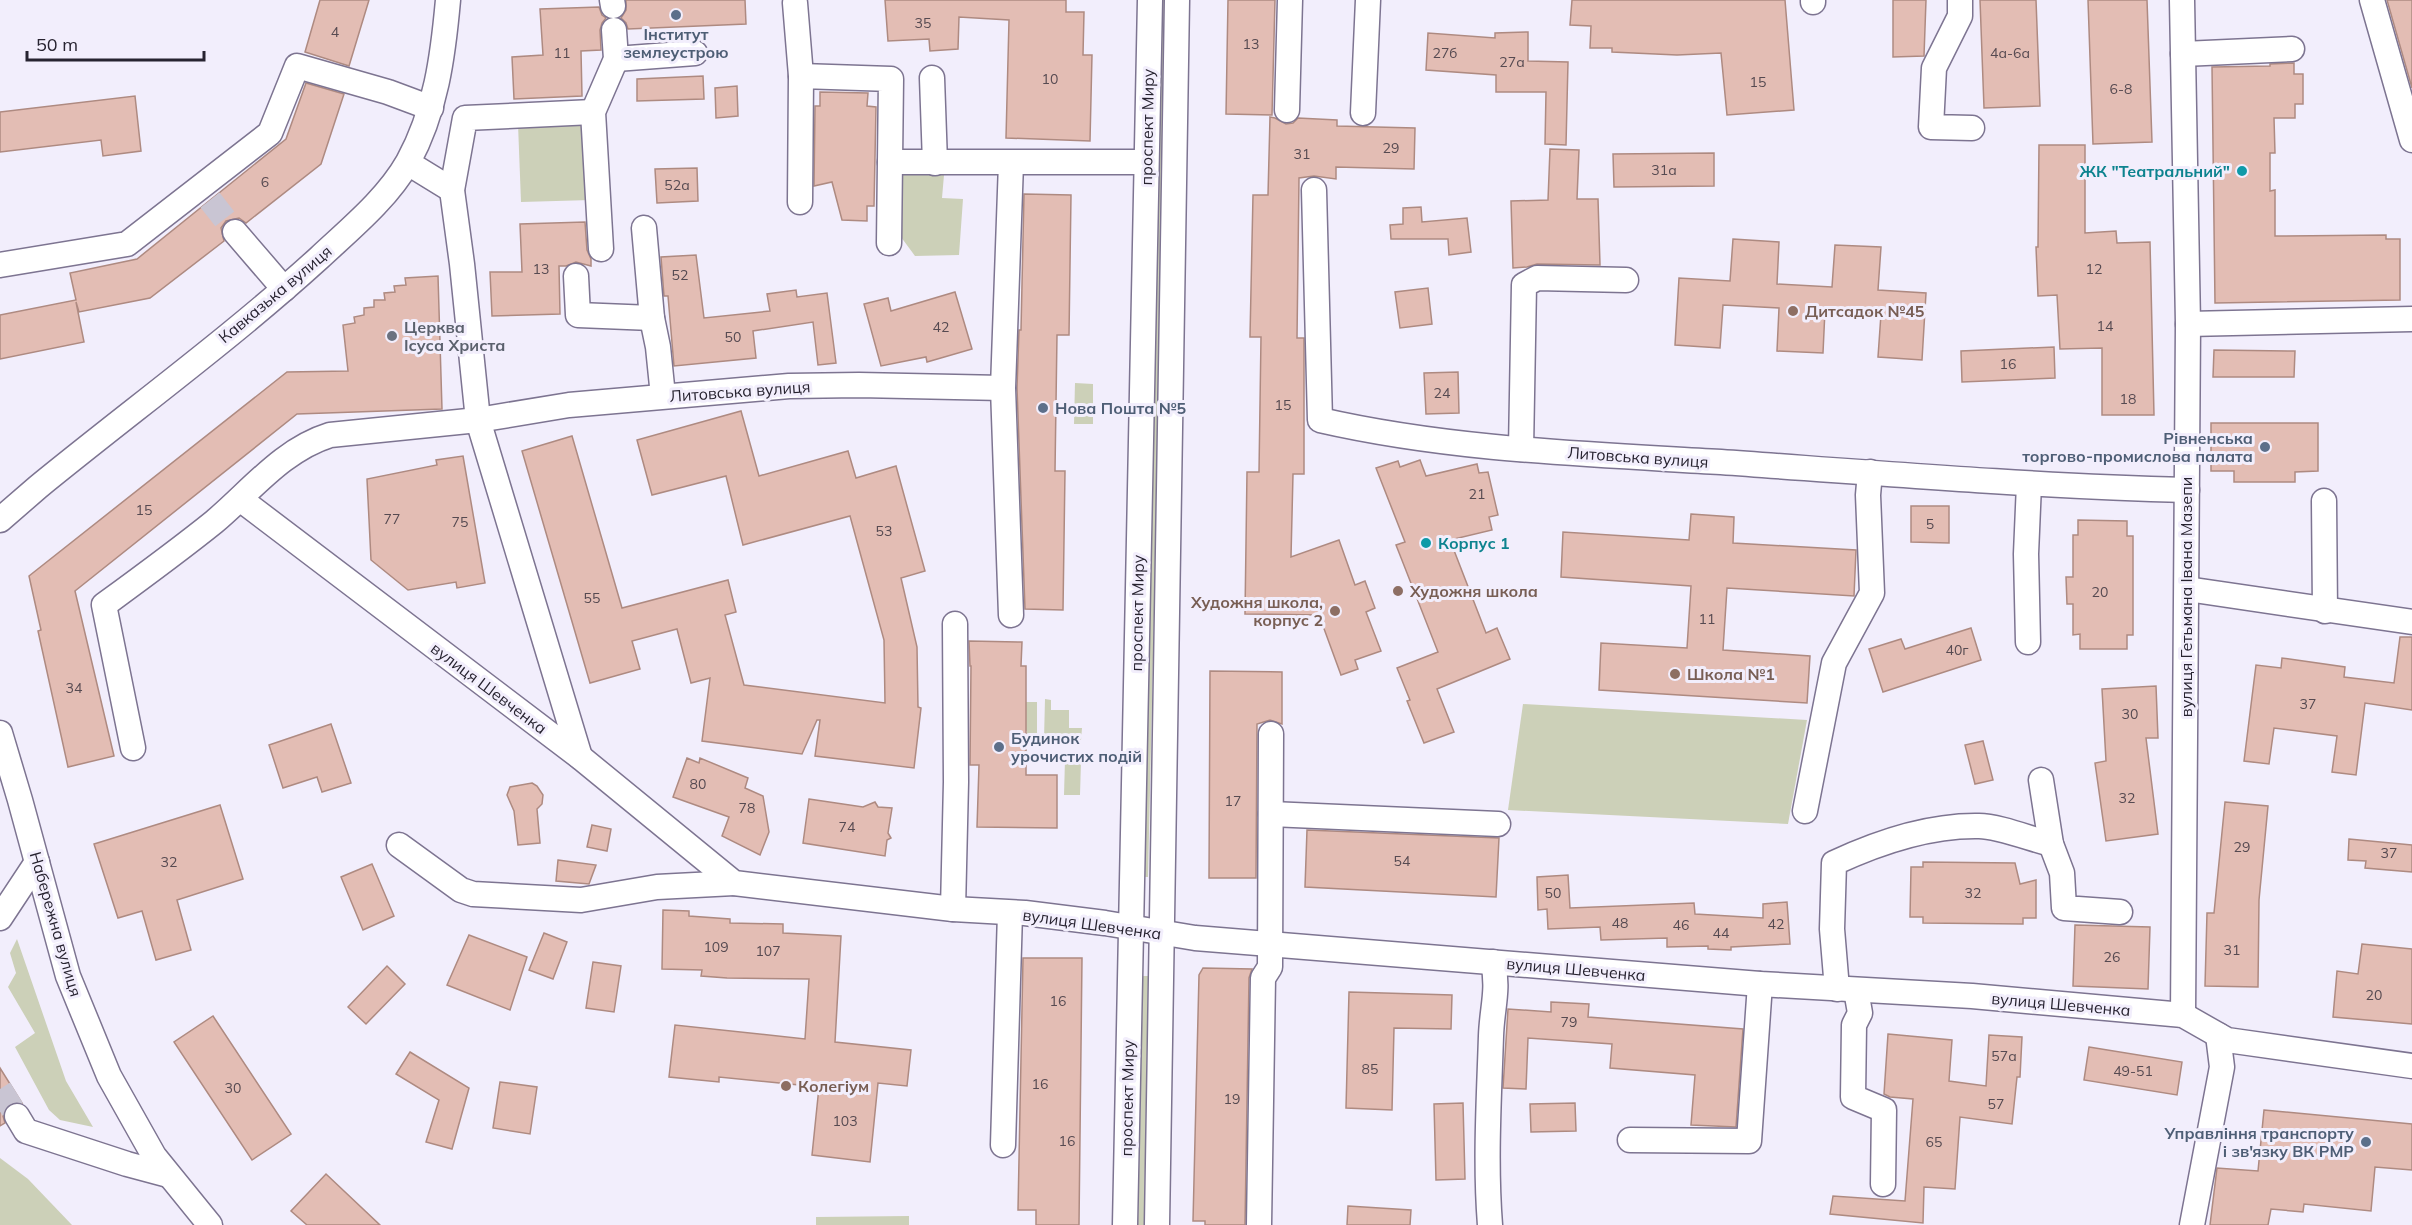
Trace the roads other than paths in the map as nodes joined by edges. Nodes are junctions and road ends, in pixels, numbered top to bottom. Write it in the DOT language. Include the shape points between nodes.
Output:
graph roads {
  1 [pos="448,0"];
  2 [pos="1150,0"];
  3 [pos="1177,0"];
  4 [pos="1290,0"];
  5 [pos="1368,0"];
  6 [pos="1960,0"];
  7 [pos="2182,0"];
  8 [pos="2372,0"];
  9 [pos="795,3"];
  10 [pos="614,30"];
  11 [pos="2292,49"];
  12 [pos="695,53"];
  13 [pos="2183,54"];
  14 [pos="616,59"];
  15 [pos="801,76"];
  16 [pos="932,78"];
  17 [pos="431,108"];
  18 [pos="1287,110"];
  19 [pos="593,112"];
  20 [pos="1364,112"];
  21 [pos="1972,128"];
  22 [pos="2412,140"];
  23 [pos="890,162"];
  24 [pos="1146,162"];
  25 [pos="408,163"];
  26 [pos="935,163"];
  27 [pos="1011,163"];
  28 [pos="452,190"];
  29 [pos="1314,190"];
  30 [pos="800,202"];
  31 [pos="644,228"];
  32 [pos="235,232"];
  33 [pos="889,243"];
  34 [pos="601,249"];
  35 [pos="0,264"];
  36 [pos="576,276"];
  37 [pos="1626,280"];
  38 [pos="284,289"];
  39 [pos="652,318"];
  40 [pos="2412,319"];
  41 [pos="2188,324"];
  42 [pos="1003,388"];
  43 [pos="663,396"];
  44 [pos="478,420"];
  45 [pos="1521,449"];
  46 [pos="1870,472"];
  47 [pos="2029,484"];
  48 [pos="2187,490"];
  49 [pos="240,499"];
  50 [pos="2325,501"];
  51 [pos="0,520"];
  52 [pos="2187,589"];
  53 [pos="2325,611"];
  54 [pos="1011,615"];
  55 [pos="2412,622"];
  56 [pos="955,624"];
  57 [pos="2028,642"];
  58 [pos="0,733"];
  59 [pos="1271,735"];
  60 [pos="133,748"];
  61 [pos="580,757"];
  62 [pos="2041,780"];
  63 [pos="1805,811"];
  64 [pos="1271,814"];
  65 [pos="1498,824"];
  66 [pos="2051,844"];
  67 [pos="399,845"];
  68 [pos="37,862"];
  69 [pos="734,882"];
  70 [pos="953,909"];
  71 [pos="2120,912"];
  72 [pos="1010,913"];
  73 [pos="0,918"];
  74 [pos="1131,927"];
  75 [pos="1162,933"];
  76 [pos="1270,944"];
  77 [pos="1493,962"];
  78 [pos="1760,984"];
  79 [pos="1846,989"];
  80 [pos="2183,1015"];
  81 [pos="2218,1035"];
  82 [pos="2412,1066"];
  83 [pos="17,1116"];
  84 [pos="1630,1140"];
  85 [pos="1002,1144"];
  86 [pos="168,1175"];
  87 [pos="1883,1184"];
  88 [pos="210,1225"];
  89 [pos="1125,1225"];
  90 [pos="1157,1225"];
  91 [pos="1259,1225"];
  92 [pos="1490,1225"];
  93 [pos="2192,1225"];
  1 -- 17 [label="street, Кавказька вулиця" via="443,53"];
  2 -- 24 [label="street, проспект Миру"];
  3 -- 75 [label="street, проспект Миру"];
  4 -- 18 [label="street"];
  5 -- 20 [label="street"];
  6 -- 21 [label="street" via="1960,16 1934,68 1931,127"];
  7 -- 13 [label="street, вулиця Гетьмана Івана Мазепи"];
  8 -- 22 [label="street"];
  9 -- 15 [label="street"];
  10 -- 14 [label="street"];
  11 -- 13 [label="street"];
  12 -- 14 [label="street"];
  13 -- 41 [label="street, вулиця Гетьмана Івана Мазепи"];
  14 -- 19 [label="street"];
  15 -- 23 [label="street" via="891,79"];
  15 -- 30 [label="street"];
  16 -- 26 [label="street"];
  17 -- 25 [label="street, Кавказька вулиця"];
  17 -- 35 [label="street" via="297,66 270,133 205,194 127,244"];
  19 -- 28 [label="street" via="465,118"];
  19 -- 34 [label="street"];
  23 -- 26 [label="street"];
  23 -- 33 [label="street"];
  24 -- 27 [label="street"];
  24 -- 74 [label="street, проспект Миру"];
  25 -- 28 [label="street"];
  25 -- 38 [label="street, Кавказька вулиця" via="357,222"];
  26 -- 27 [label="street"];
  27 -- 42 [label="street"];
  28 -- 44 [label="street"];
  29 -- 45 [label="street, Литовська вулиця" via="1320,420 1366,431"];
  31 -- 39 [label="street"];
  32 -- 38 [label="street"];
  36 -- 39 [label="street" via="578,315"];
  37 -- 45 [label="street" via="1537,278 1524,285"];
  38 -- 51 [label="street, Кавказька вулиця"];
  39 -- 43 [label="street"];
  40 -- 41 [label="street"];
  41 -- 48 [label="street, вулиця Гетьмана Івана Мазепи"];
  42 -- 43 [label="street, Литовська вулиця" via="801,386"];
  42 -- 54 [label="street"];
  43 -- 44 [label="street, Литовська вулиця" via="569,405"];
  44 -- 49 [label="street, Литовська вулиця" via="320,438 297,450"];
  44 -- 61 [label="street"];
  45 -- 46 [label="street, Литовська вулиця"];
  46 -- 47 [label="street, Литовська вулиця"];
  46 -- 63 [label="street" via="1872,593 1834,663"];
  47 -- 48 [label="street, Литовська вулиця"];
  47 -- 57 [label="street"];
  48 -- 52 [label="street, вулиця Гетьмана Івана Мазепи"];
  49 -- 60 [label="street, Литовська вулиця" via="176,553 104,605"];
  49 -- 61 [label="street, вулиця Шевченка"];
  50 -- 53 [label="street"];
  52 -- 53 [label="street"];
  52 -- 80 [label="street, вулиця Гетьмана Івана Мазепи"];
  53 -- 55 [label="street"];
  56 -- 70 [label="street"];
  58 -- 68 [label="street, Набережна вулиця"];
  59 -- 64 [label="street"];
  61 -- 69 [label="street, вулиця Шевченка"];
  62 -- 66 [label="street"];
  64 -- 65 [label="street"];
  64 -- 76 [label="street"];
  66 -- 71 [label="street" via="2062,873 2064,909"];
  66 -- 79 [label="street" via="1981,826 1926,831 1869,846 1834,863 1832,929"];
  67 -- 69 [label="street, вулиця Шевченка" via="461,890 473,894 581,900 657,887"];
  68 -- 73 [label="street"];
  68 -- 86 [label="street, Набережна вулиця" via="68,976 110,1076"];
  69 -- 70 [label="street, вулиця Шевченка"];
  70 -- 72 [label="street, вулиця Шевченка"];
  72 -- 74 [label="street, вулиця Шевченка"];
  72 -- 85 [label="street"];
  74 -- 75 [label="street, вулиця Шевченка"];
  74 -- 89 [label="street, проспект Миру"];
  75 -- 76 [label="street, вулиця Шевченка"];
  75 -- 90 [label="street, проспект Миру"];
  76 -- 77 [label="street, вулиця Шевченка"];
  76 -- 91 [label="street" via="1270,967 1263,978"];
  77 -- 78 [label="street, вулиця Шевченка"];
  77 -- 92 [label="street" via="1497,983 1491,1025 1487,1186"];
  78 -- 79 [label="street, вулиця Шевченка"];
  78 -- 84 [label="street" via="1749,1141"];
  79 -- 80 [label="street, вулиця Шевченка"];
  79 -- 87 [label="street" via="1860,1013 1854,1024 1853,1097 1884,1110"];
  80 -- 81 [label="street, вулиця Шевченка"];
  81 -- 82 [label="street, вулиця Шевченка" via="2228,1040"];
  81 -- 93 [label="street" via="2222,1067"];
  83 -- 86 [label="street" via="26,1131"];
  86 -- 88 [label="street, Набережна вулиця"];
}
